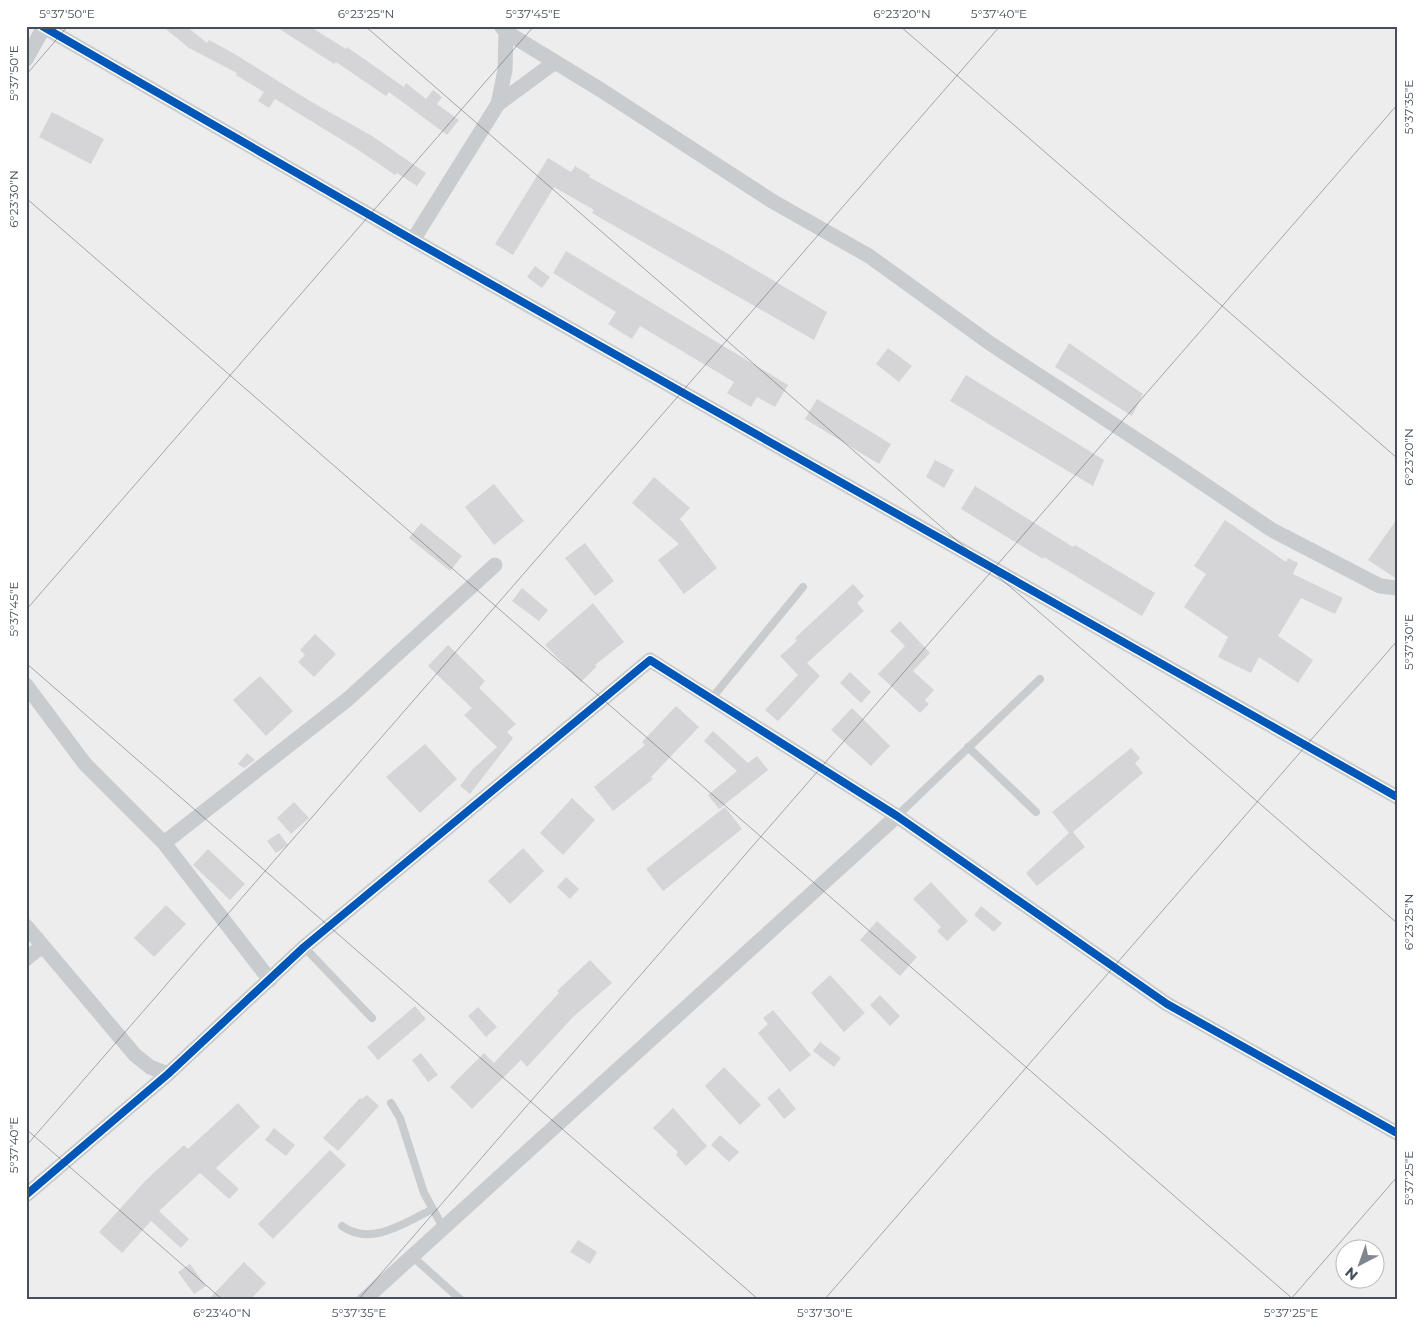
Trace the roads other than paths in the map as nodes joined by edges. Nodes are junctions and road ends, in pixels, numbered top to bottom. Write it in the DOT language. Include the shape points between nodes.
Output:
graph roads {
  1 [pos="43,27"];
  2 [pos="503,29"];
  3 [pos="26,59"];
  4 [pos="555,62"];
  5 [pos="498,104"];
  6 [pos="414,240"];
  7 [pos="495,565"];
  8 [pos="803,587"];
  9 [pos="1397,588"];
  10 [pos="1040,679"];
  11 [pos="26,685"];
  12 [pos="711,699"];
  13 [pos="968,748"];
  14 [pos="1397,797"];
  15 [pos="1036,812"];
  16 [pos="897,816"];
  17 [pos="164,843"];
  18 [pos="26,926"];
  19 [pos="42,946"];
  20 [pos="304,947"];
  21 [pos="26,960"];
  22 [pos="270,980"];
  23 [pos="372,1018"];
  24 [pos="168,1074"];
  25 [pos="391,1103"];
  26 [pos="1397,1133"];
  27 [pos="26,1195"];
  28 [pos="433,1209"];
  29 [pos="342,1226"];
  30 [pos="444,1229"];
  31 [pos="413,1257"];
  32 [pos="364,1300"];
  33 [pos="460,1300"];
  1 -- 3 [label="street"];
  1 -- 6 [label="street"];
  2 -- 4 [label="street"];
  2 -- 5 [label="street" via="505,70"];
  4 -- 5 [label="street"];
  4 -- 9 [label="street" via="772,202 869,256 991,344 1272,530 1380,586"];
  5 -- 6 [label="street"];
  6 -- 14 [label="street"];
  7 -- 17 [label="street" via="348,699"];
  8 -- 12 [label="lane"];
  10 -- 13 [label="lane"];
  11 -- 17 [label="street" via="85,764"];
  12 -- 16 [label="street"];
  12 -- 20 [label="street" via="650,660"];
  13 -- 15 [label="lane"];
  13 -- 16 [label="lane"];
  16 -- 26 [label="street" via="1167,1004"];
  16 -- 30 [label="street"];
  17 -- 22 [label="street"];
  18 -- 19 [label="street"];
  19 -- 21 [label="street"];
  19 -- 24 [label="street" via="135,1055 150,1067"];
  20 -- 22 [label="street"];
  20 -- 23 [label="lane"];
  22 -- 24 [label="street"];
  24 -- 27 [label="street"];
  25 -- 28 [label="lane" via="400,1118 424,1192"];
  28 -- 29 [label="lane" via="372,1236 352,1233"];
  28 -- 30 [label="lane"];
  30 -- 31 [label="street"];
  31 -- 32 [label="street"];
  31 -- 33 [label="lane"];
}
